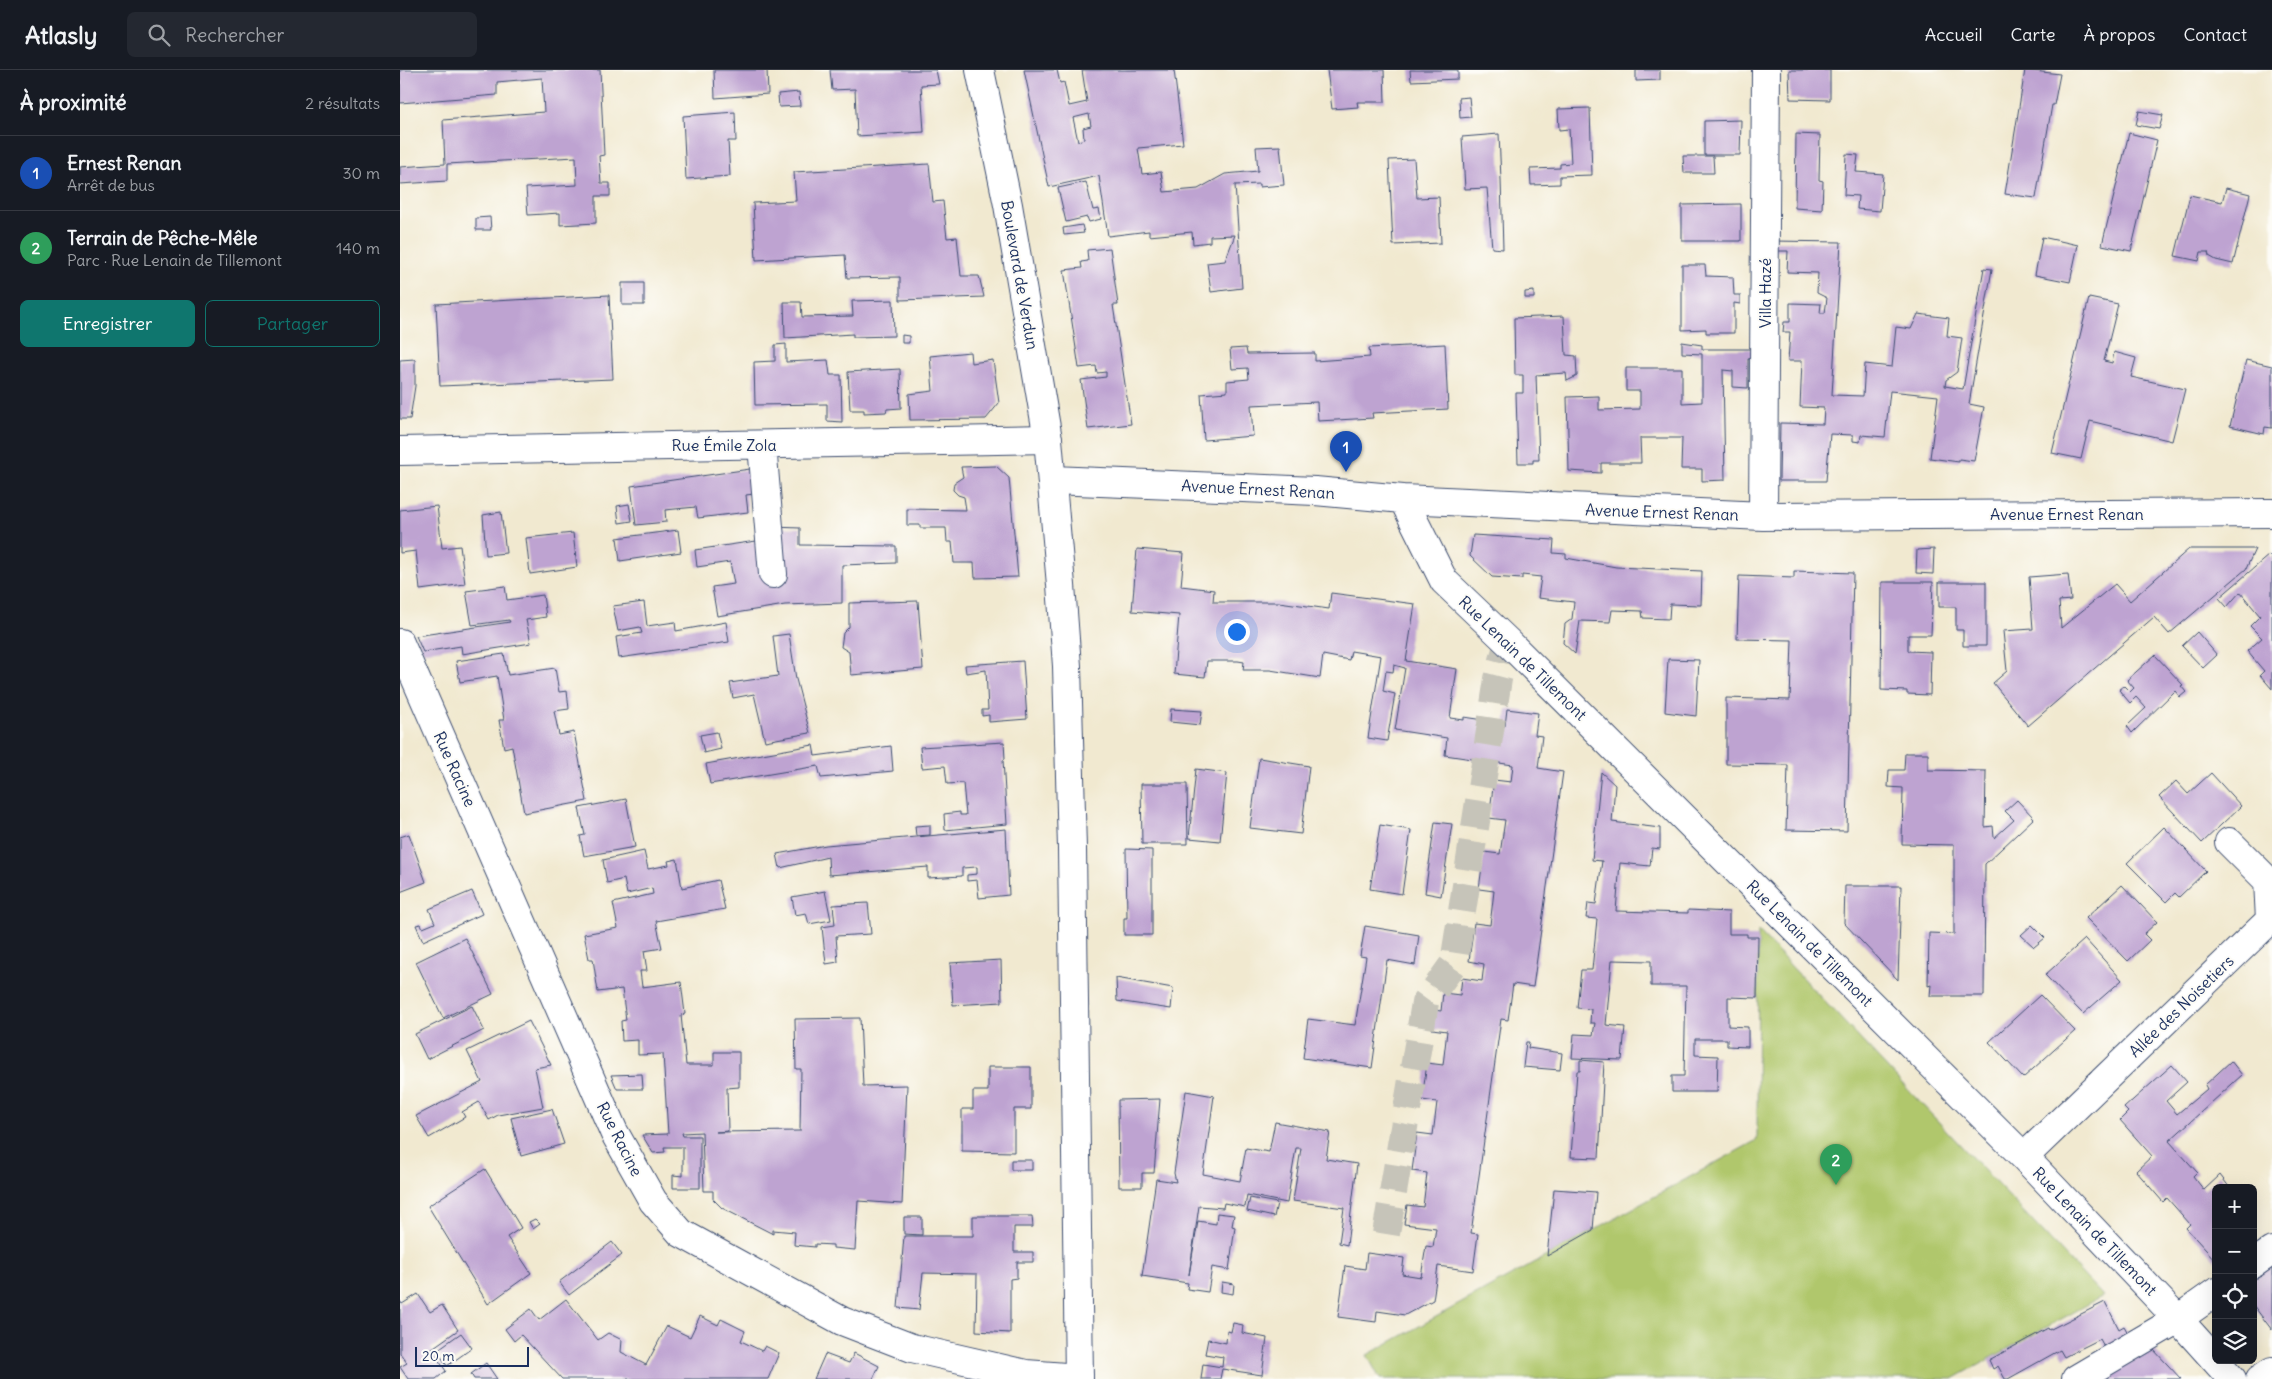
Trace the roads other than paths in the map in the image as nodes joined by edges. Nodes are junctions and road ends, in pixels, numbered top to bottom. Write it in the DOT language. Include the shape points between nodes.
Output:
graph roads {
  1 [pos="980,70"];
  2 [pos="1766,70"];
  3 [pos="1048,440"];
  4 [pos="762,445"];
  5 [pos="400,451"];
  6 [pos="1052,480"];
  7 [pos="1403,499"];
  8 [pos="2272,513"];
  9 [pos="1763,516"];
  10 [pos="773,574"];
  11 [pos="400,643"];
  12 [pos="2229,842"];
  13 [pos="2024,1156"];
  14 [pos="2272,1251"];
  15 [pos="2257,1261"];
  16 [pos="2212,1295"];
  17 [pos="2178,1319"];
  18 [pos="2272,1370"];
  19 [pos="1079,1379"];
  20 [pos="2076,1379"];
  21 [pos="2232,1379"];
  22 [pos="2260,1379"];
  1 -- 3 [label="street, Boulevard de Verdun" via="1008,205"];
  2 -- 9 [label="street, Villa Hazé"];
  3 -- 4 [label="street, Rue Émile Zola"];
  3 -- 6 [label="street, Boulevard de Verdun"];
  4 -- 5 [label="street, Rue Émile Zola"];
  4 -- 10 [label="street"];
  6 -- 7 [label="street, Avenue Ernest Renan" via="1308,491"];
  6 -- 19 [label="street, Boulevard de Verdun" via="1067,666"];
  7 -- 9 [label="street, Avenue Ernest Renan"];
  7 -- 13 [label="street, Rue Lenain de Tillemont" via="1444,581"];
  8 -- 9 [label="street, Avenue Ernest Renan"];
  11 -- 19 [label="street, Rue Racine" via="614,1132 653,1201 681,1233 842,1321 912,1348 1026,1374"];
  12 -- 13 [label="street, Allée des Noisetiers" via="2268,881 2270,920"];
  13 -- 17 [label="street, Rue Lenain de Tillemont"];
  14 -- 15 [label="street"];
  16 -- 17 [label="street"];
  17 -- 20 [label="street"];
  17 -- 21 [label="street, Rue Lenain de Tillemont"];
  18 -- 22 [label="street"];
}
